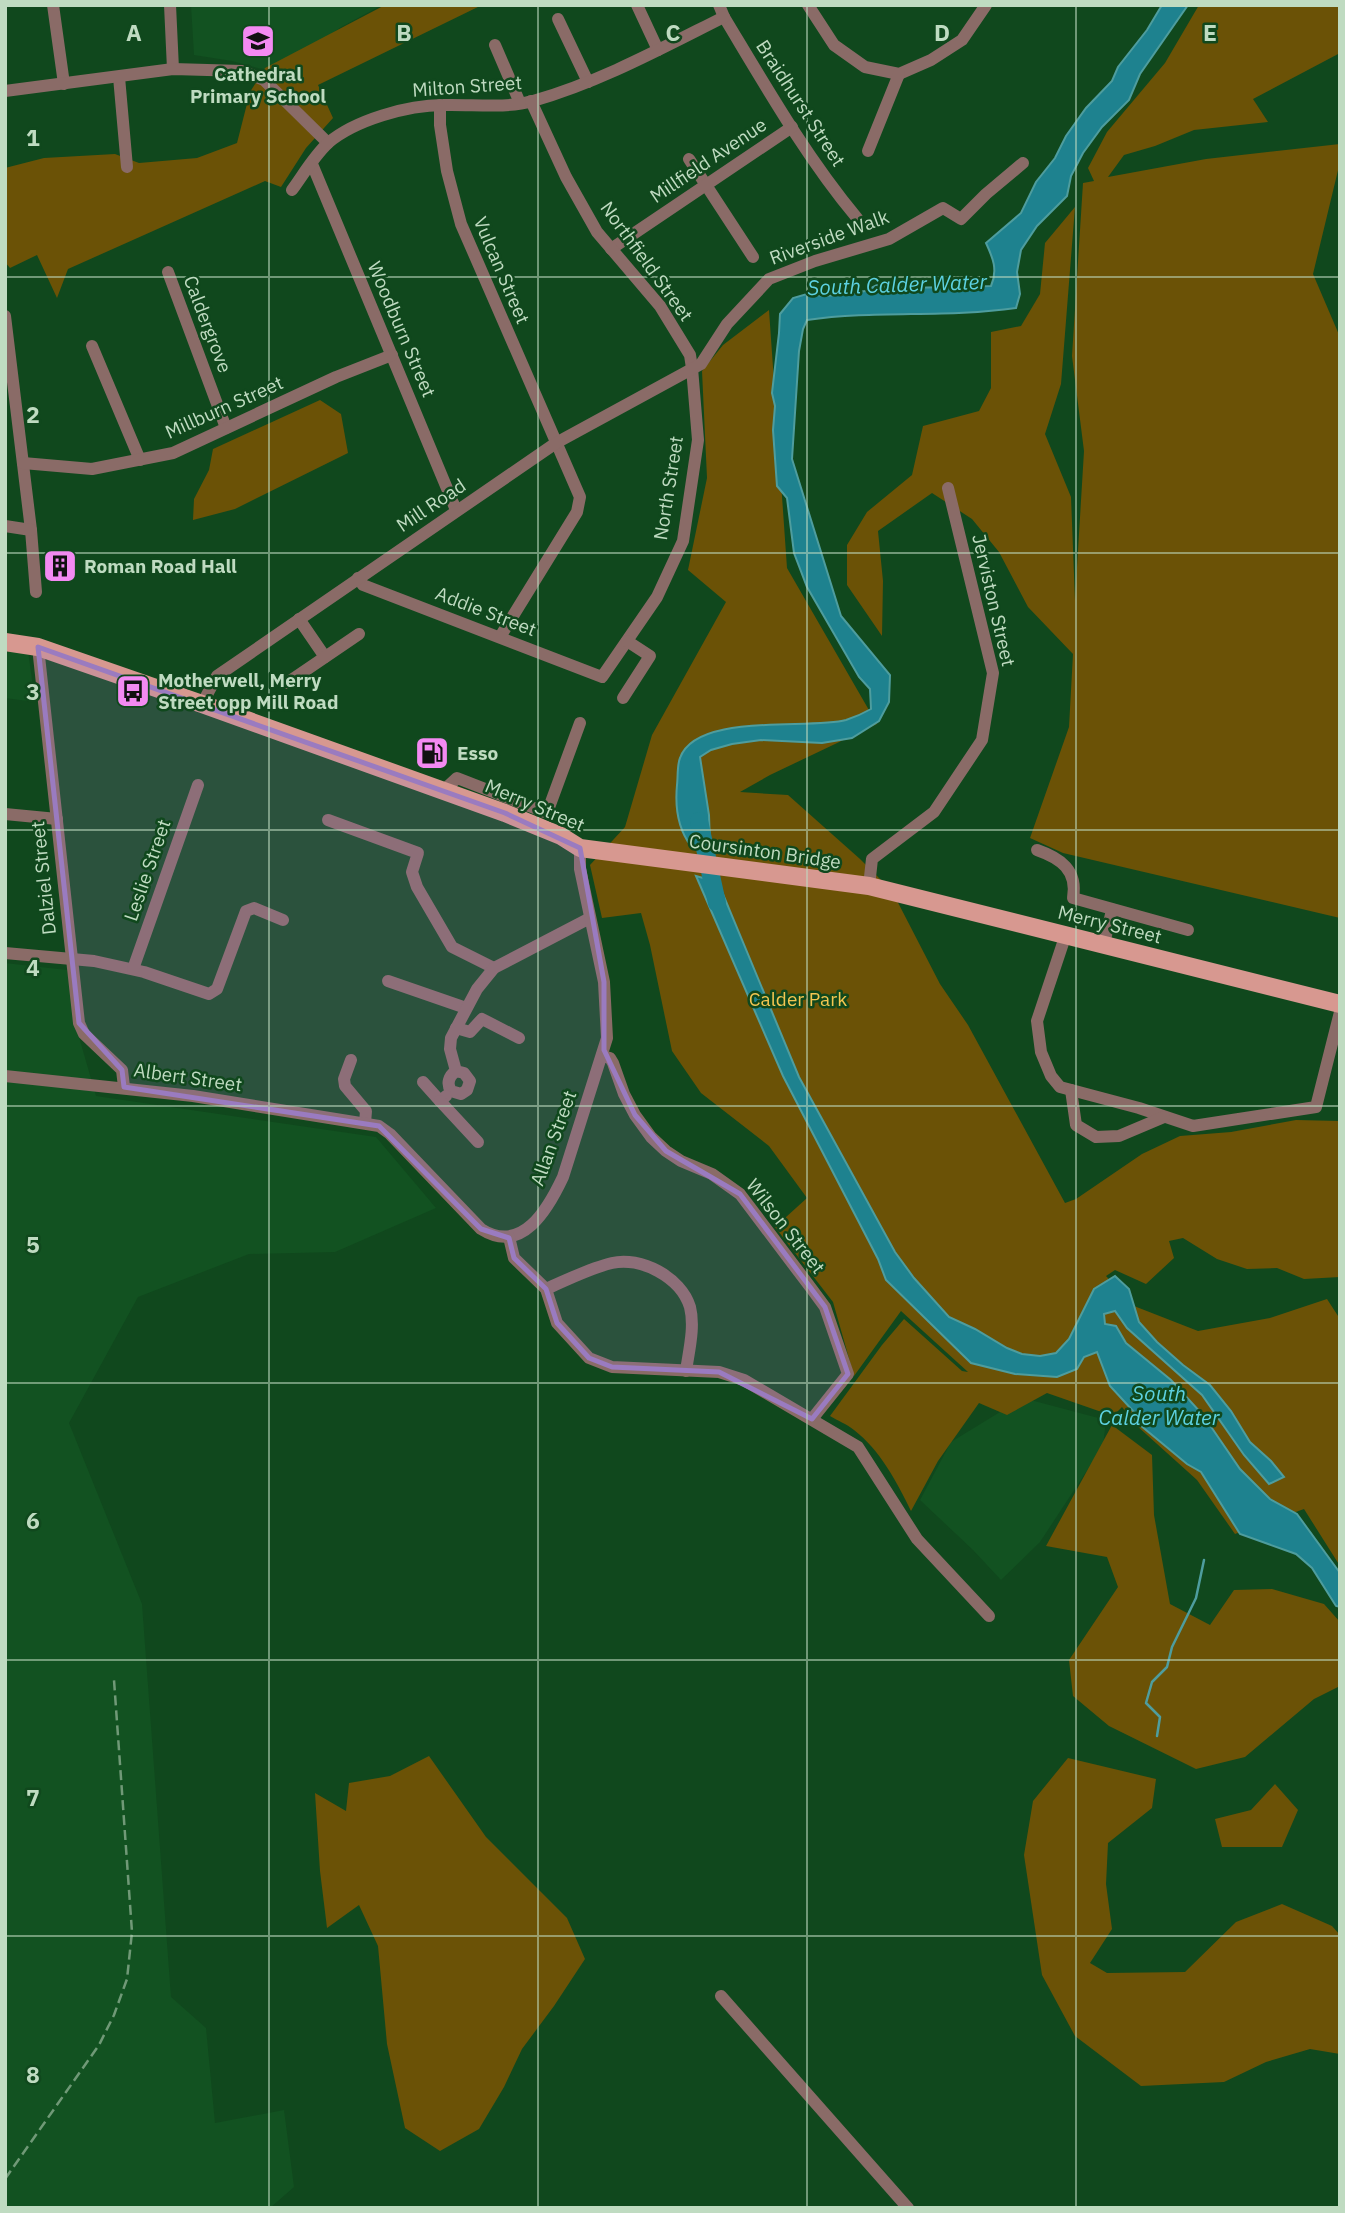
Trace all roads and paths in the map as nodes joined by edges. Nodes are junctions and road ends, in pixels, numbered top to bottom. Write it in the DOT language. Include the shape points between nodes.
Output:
graph roads {
  1 [pos="53,5"];
  2 [pos="170,5"];
  3 [pos="637,5"];
  4 [pos="808,5"];
  5 [pos="986,5"];
  6 [pos="721,11"];
  7 [pos="558,19"];
  8 [pos="495,45"];
  9 [pos="657,50"];
  10 [pos="173,69"];
  11 [pos="899,74"];
  12 [pos="119,77"];
  13 [pos="588,82"];
  14 [pos="64,84"];
  15 [pos="5,91"];
  16 [pos="525,102"];
  17 [pos="440,105"];
  18 [pos="792,127"];
  19 [pos="328,143"];
  20 [pos="868,151"];
  21 [pos="689,159"];
  22 [pos="312,163"];
  23 [pos="1023,163"];
  24 [pos="127,167"];
  25 [pos="706,185"];
  26 [pos="292,190"];
  27 [pos="857,218"];
  28 [pos="611,249"];
  29 [pos="753,257"];
  30 [pos="168,272"];
  31 [pos="5,316"];
  32 [pos="92,346"];
  33 [pos="392,355"];
  34 [pos="696,366"];
  35 [pos="226,428"];
  36 [pos="556,443"];
  37 [pos="140,460"];
  38 [pos="23,463"];
  39 [pos="948,488"];
  40 [pos="456,510"];
  41 [pos="5,526"];
  42 [pos="31,530"];
  43 [pos="358,578"];
  44 [pos="36,592"];
  45 [pos="299,619"];
  46 [pos="359,634"];
  47 [pos="500,637"];
  48 [pos="626,641"];
  49 [pos="5,642"];
  50 [pos="38,647"];
  51 [pos="325,657"];
  52 [pos="602,677"];
  53 [pos="287,683"];
  54 [pos="623,698"];
  55 [pos="202,704"];
  56 [pos="580,723"];
  57 [pos="198,785"];
  58 [pos="443,791"];
  59 [pos="5,814"];
  60 [pos="57,819"];
  61 [pos="328,821"];
  62 [pos="580,848"];
  63 [pos="1037,850"];
  64 [pos="655,857"];
  65 [pos="869,886"];
  66 [pos="1112,910"];
  67 [pos="590,918"];
  68 [pos="283,920"];
  69 [pos="1188,930"];
  70 [pos="1066,934"];
  71 [pos="1104,944"];
  72 [pos="5,953"];
  73 [pos="71,958"];
  74 [pos="494,968"];
  75 [pos="133,969"];
  76 [pos="388,981"];
  77 [pos="1340,1004"];
  78 [pos="466,1008"];
  79 [pos="1340,1012"];
  80 [pos="456,1028"];
  81 [pos="519,1038"];
  82 [pos="602,1056"];
  83 [pos="351,1060"];
  84 [pos="456,1072"];
  85 [pos="5,1076"];
  86 [pos="423,1082"];
  87 [pos="124,1087"];
  88 [pos="1071,1090"];
  89 [pos="451,1091"];
  90 [pos="440,1101"];
  91 [pos="1164,1117"];
  92 [pos="365,1123"];
  93 [pos="478,1142"];
  94 [pos="509,1237"];
  95 [pos="547,1289"];
  96 [pos="686,1371"];
  97 [pos="812,1419"];
  98 [pos="989,1616"];
  99 [pos="721,1996"];
  100 [pos="908,2208"];
  1 -- 14 [label="street"];
  2 -- 10 [label="street"];
  3 -- 9 [label="street"];
  4 -- 11 [label="street" via="834,45 865,67"];
  5 -- 11 [label="street" via="962,40"];
  6 -- 9 [label="street, Milton Street"];
  6 -- 18 [label="street, Braidhurst Street"];
  7 -- 13 [label="street"];
  8 -- 16 [label="street, Northfield Street"];
  9 -- 13 [label="street, Milton Street"];
  10 -- 12 [label="street"];
  10 -- 19 [label="street" via="242,71 264,80"];
  11 -- 20 [label="street"];
  12 -- 14 [label="street"];
  12 -- 24 [label="street"];
  13 -- 16 [label="street, Milton Street"];
  14 -- 15 [label="street"];
  16 -- 17 [label="street, Milton Street"];
  16 -- 28 [label="street, Northfield Street"];
  17 -- 19 [label="street, Milton Street" via="394,111"];
  17 -- 36 [label="street, Vulcan Street" via="447,171 461,224"];
  18 -- 25 [label="street, Millfield Avenue"];
  18 -- 27 [label="street, Braidhurst Street"];
  19 -- 22 [label="street, Milton Street"];
  21 -- 25 [label="street"];
  22 -- 26 [label="street, Milton Street"];
  22 -- 33 [label="street, Woodburn Street"];
  23 -- 34 [label="street, Riverside Walk" via="961,219 943,208 889,239 769,279"];
  25 -- 28 [label="street, Millfield Avenue"];
  25 -- 29 [label="street"];
  28 -- 34 [label="street, Northfield Street" via="660,306"];
  30 -- 35 [label="street, Caldergrove"];
  31 -- 38 [label="street"];
  32 -- 37 [label="street"];
  33 -- 35 [label="street, Millburn Street"];
  33 -- 40 [label="street, Woodburn Street"];
  34 -- 36 [label="street, Mill Road"];
  34 -- 48 [label="street, North Street" via="698,439 683,541 657,597"];
  35 -- 37 [label="street, Millburn Street" via="173,453"];
  36 -- 40 [label="street, Mill Road"];
  36 -- 47 [label="street, Vulcan Street" via="579,492 579,508"];
  37 -- 38 [label="street, Millburn Street" via="92,469"];
  38 -- 42 [label="street"];
  39 -- 65 [label="street, Jerviston Street" via="993,673 982,740 934,812 872,859"];
  40 -- 43 [label="street, Mill Road"];
  41 -- 42 [label="street"];
  42 -- 44 [label="street"];
  43 -- 45 [label="street, Mill Road"];
  43 -- 47 [label="street, Addie Street" via="363,584"];
  45 -- 51 [label="street"];
  45 -- 55 [label="street, Mill Road" via="218,676"];
  46 -- 51 [label="street"];
  47 -- 52 [label="street, Addie Street"];
  48 -- 52 [label="street, North Street"];
  48 -- 54 [label="street" via="650,656"];
  49 -- 50 [label="main road, Merry Street"];
  50 -- 55 [label="main road, Merry Street"];
  50 -- 60 [label="street, Dalziel Street"];
  51 -- 53 [label="street"];
  55 -- 58 [label="main road, Merry Street"];
  56 -- 58 [label="street" via="547,813 457,778"];
  57 -- 75 [label="street, Leslie Street"];
  58 -- 62 [label="main road, Merry Street" via="561,836"];
  59 -- 60 [label="street"];
  60 -- 73 [label="street, Dalziel Street"];
  61 -- 74 [label="street" via="418,853 412,872 417,887 452,947"];
  62 -- 64 [label="main road, Merry Street"];
  62 -- 67 [label="street, Allan Street"];
  63 -- 66 [label="street" via="1056,856 1066,868 1073,898"];
  64 -- 65 [label="main road, Coursinton Bridge"];
  65 -- 70 [label="main road, Merry Street"];
  66 -- 69 [label="street"];
  66 -- 71 [label="street"];
  67 -- 74 [label="street"];
  67 -- 82 [label="street, Allan Street" via="604,982 607,1038"];
  68 -- 75 [label="street" via="254,908 246,911 217,989 209,995"];
  70 -- 71 [label="main road, Merry Street"];
  70 -- 88 [label="street" via="1037,1021 1041,1052 1051,1076 1060,1087"];
  71 -- 77 [label="main road, Merry Street"];
  72 -- 73 [label="street"];
  73 -- 75 [label="street"];
  73 -- 87 [label="street, Dalziel Street" via="79,1023 84,1034 122,1070"];
  74 -- 78 [label="street"];
  76 -- 78 [label="street"];
  78 -- 80 [label="street"];
  79 -- 91 [label="street" via="1316,1107 1193,1126"];
  80 -- 81 [label="street" via="470,1032 482,1019"];
  80 -- 84 [label="street" via="450,1049"];
  82 -- 94 [label="street, Allan Street" via="555,1194 531,1226"];
  82 -- 97 [label="street, Wilson Street" via="610,1058 635,1115 651,1137 681,1161 712,1174 740,1194 825,1307 848,1374"];
  83 -- 92 [label="street" via="345,1086 366,1111"];
  84 -- 89 [label="street" via="448,1081"];
  84 -- 89 [label="street" via="469,1077 470,1084 461,1094"];
  85 -- 87 [label="street, Albert Street"];
  86 -- 90 [label="street"];
  87 -- 92 [label="street, Albert Street"];
  88 -- 91 [label="street"];
  88 -- 91 [label="street" via="1076,1125 1096,1137 1119,1136"];
  89 -- 90 [label="street"];
  90 -- 93 [label="street"];
  92 -- 94 [label="street" via="390,1134 481,1229"];
  94 -- 95 [label="street" via="514,1258"];
  95 -- 96 [label="street" via="557,1323 589,1357 612,1367"];
  95 -- 96 [label="street" via="611,1263 625,1261 652,1268 672,1282 689,1305 692,1320"];
  96 -- 97 [label="street" via="719,1372 744,1380"];
  97 -- 98 [label="street" via="858,1447 917,1539"];
  99 -- 100 [label="street"];
}
